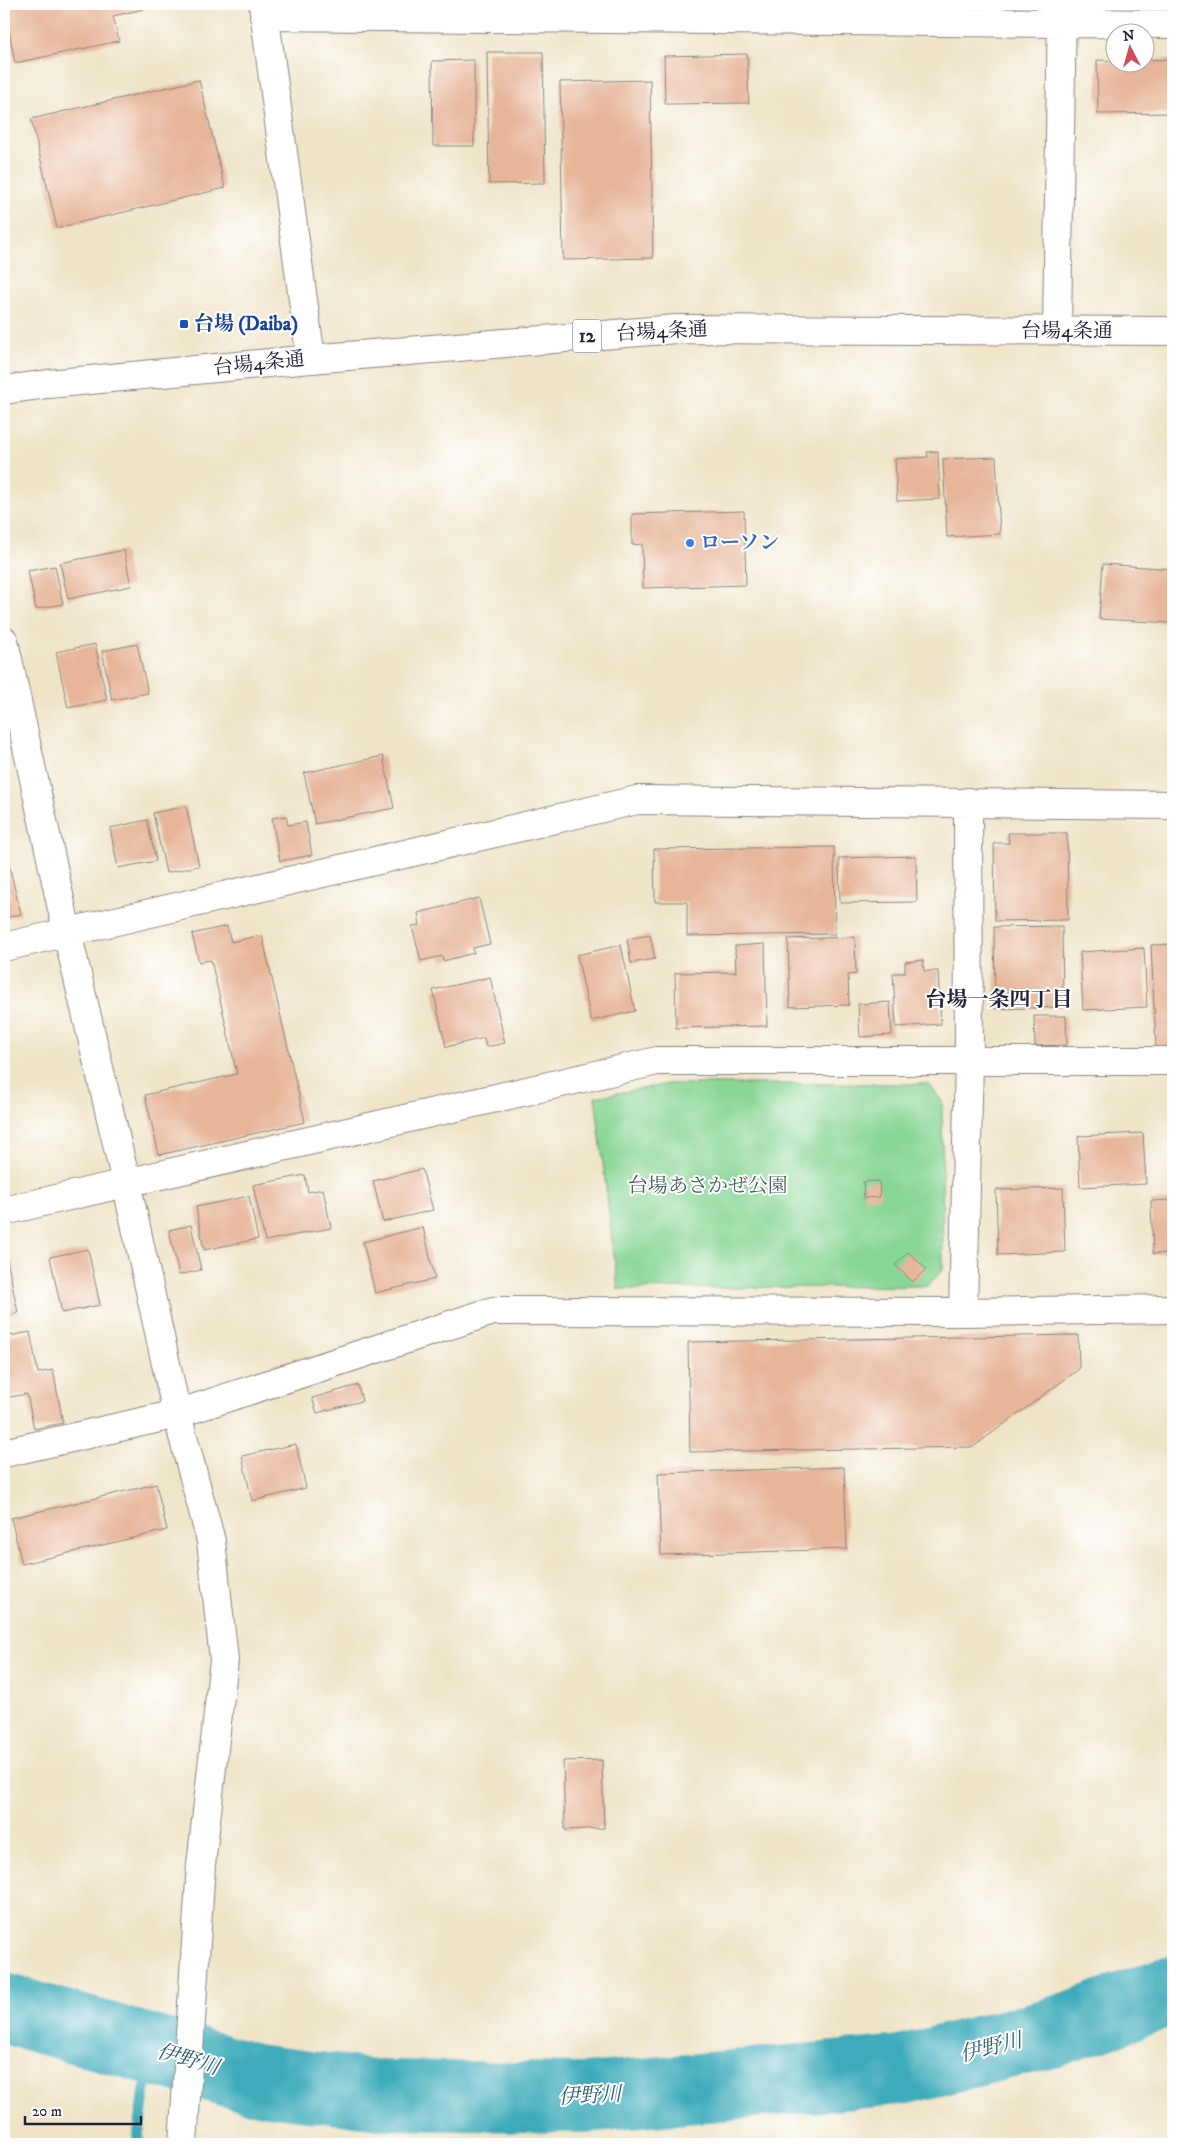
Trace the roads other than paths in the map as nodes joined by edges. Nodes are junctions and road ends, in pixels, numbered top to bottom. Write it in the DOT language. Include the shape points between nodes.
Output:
graph roads {
  1 [pos="264,10"];
  2 [pos="1061,13"];
  3 [pos="1173,24"];
  4 [pos="1057,330"];
  5 [pos="1173,332"];
  6 [pos="311,358"];
  7 [pos="4,390"];
  8 [pos="4,642"];
  9 [pos="968,802"];
  10 [pos="1173,805"];
  11 [pos="67,932"];
  12 [pos="4,947"];
  13 [pos="969,1060"];
  14 [pos="1173,1061"];
  15 [pos="126,1182"];
  16 [pos="4,1211"];
  17 [pos="1173,1309"];
  18 [pos="963,1312"];
  19 [pos="177,1414"];
  20 [pos="4,1454"];
  21 [pos="183,2144"];
  1 -- 2 [label="main road"];
  1 -- 6 [label="main road"];
  2 -- 3 [label="main road"];
  2 -- 4 [label="main road"];
  4 -- 5 [label="main road, 台場4条通 / 12"];
  4 -- 6 [label="main road, 台場4条通 / 12" via="676,329"];
  6 -- 7 [label="main road, 台場4条通 / 12"];
  8 -- 11 [label="main road"];
  9 -- 10 [label="main road"];
  9 -- 11 [label="main road" via="638,800"];
  9 -- 13 [label="main road"];
  11 -- 12 [label="main road"];
  11 -- 15 [label="main road"];
  13 -- 14 [label="main road"];
  13 -- 15 [label="main road" via="657,1061"];
  13 -- 18 [label="main road"];
  15 -- 16 [label="main road"];
  15 -- 19 [label="main road"];
  17 -- 18 [label="main road"];
  18 -- 19 [label="main road" via="493,1311"];
  19 -- 20 [label="main road"];
  19 -- 21 [label="main road" via="211,1541 224,1660 201,1865"];
}
